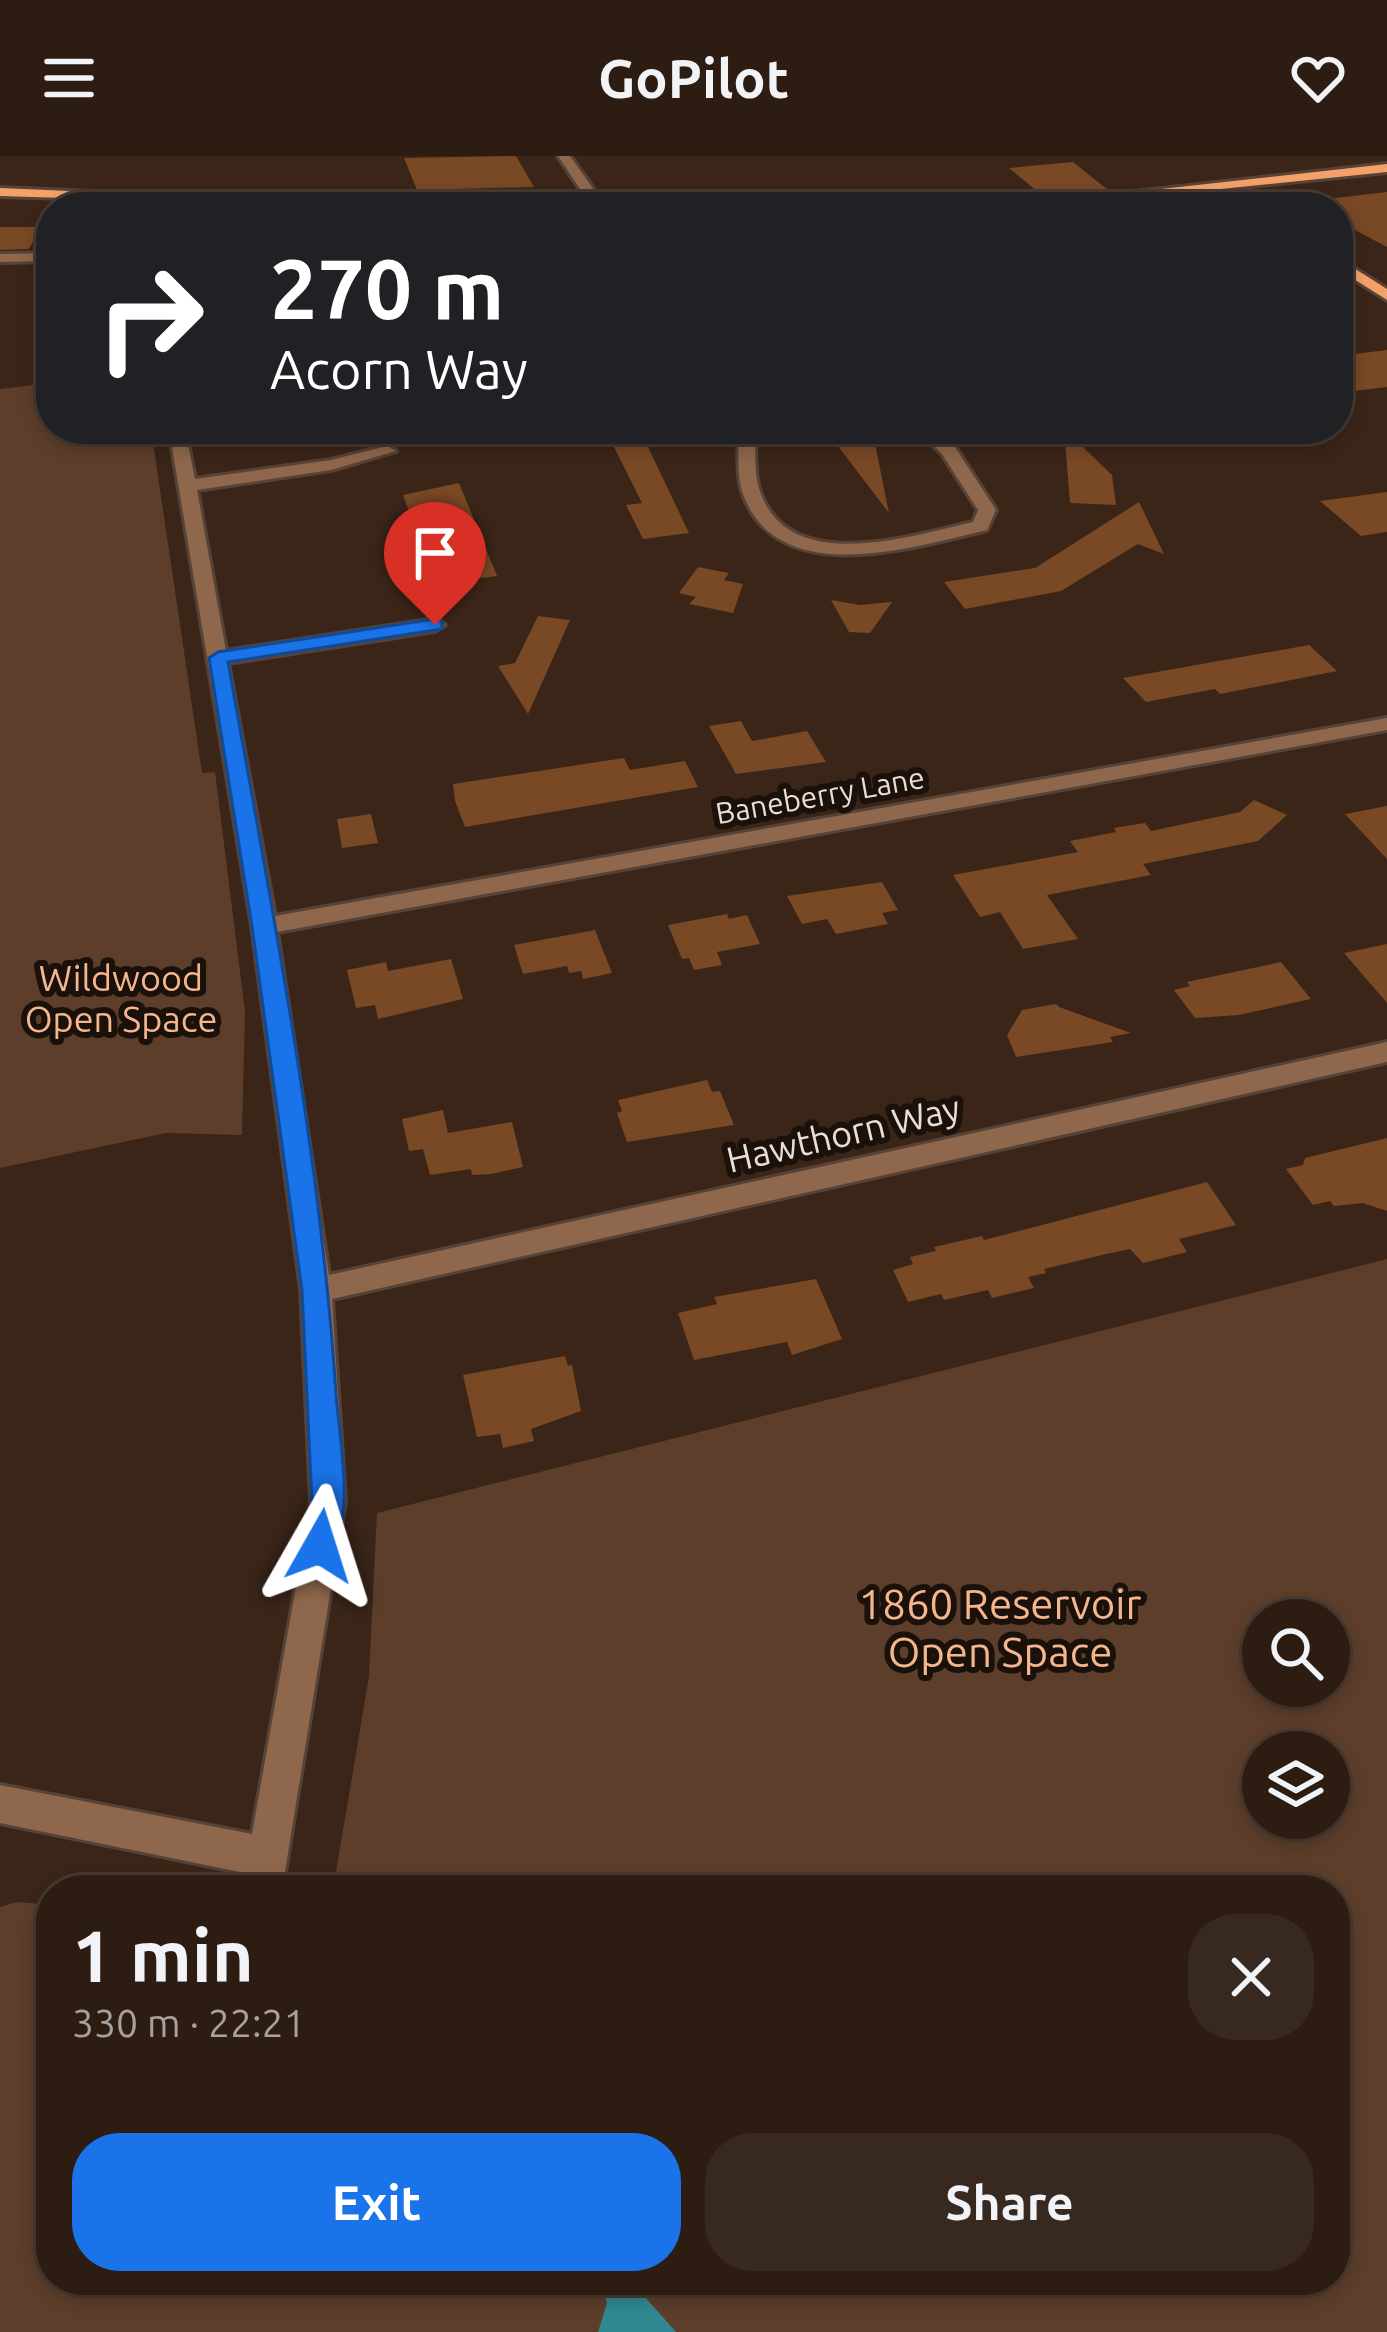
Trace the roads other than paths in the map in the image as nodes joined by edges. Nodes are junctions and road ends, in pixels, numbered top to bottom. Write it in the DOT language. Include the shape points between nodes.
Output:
graph roads {
  1 [pos="564,156"];
  2 [pos="1387,168"];
  3 [pos="1227,184"];
  4 [pos="0,192"];
  5 [pos="589,192"];
  6 [pos="1149,192"];
  7 [pos="1238,192"];
  8 [pos="36,194"];
  9 [pos="36,257"];
  10 [pos="0,258"];
  11 [pos="1353,272"];
  12 [pos="1387,296"];
  13 [pos="179,444"];
  14 [pos="747,444"];
  15 [pos="941,444"];
  16 [pos="387,451"];
  17 [pos="185,486"];
  18 [pos="435,625"];
  19 [pos="218,658"];
  20 [pos="1387,724"];
  21 [pos="264,926"];
  22 [pos="1387,1052"];
  23 [pos="316,1290"];
  24 [pos="0,1804"];
  25 [pos="265,1874"];
  1 -- 5 [label="street"];
  2 -- 3 [label="main road"];
  3 -- 6 [label="main road"];
  3 -- 7 [label="main road"];
  4 -- 8 [label="main road"];
  9 -- 10 [label="street"];
  11 -- 12 [label="main road"];
  13 -- 17 [label="street"];
  14 -- 15 [label="street" via="753,500 778,538 822,550 980,526 987,511"];
  16 -- 17 [label="street"];
  17 -- 19 [label="street"];
  18 -- 19 [label="street"];
  19 -- 21 [label="street"];
  20 -- 21 [label="street, Baneberry Lane"];
  21 -- 23 [label="street"];
  22 -- 23 [label="street, Hawthorn Way"];
  23 -- 25 [label="street" via="328,1502"];
  24 -- 25 [label="street"];
}
